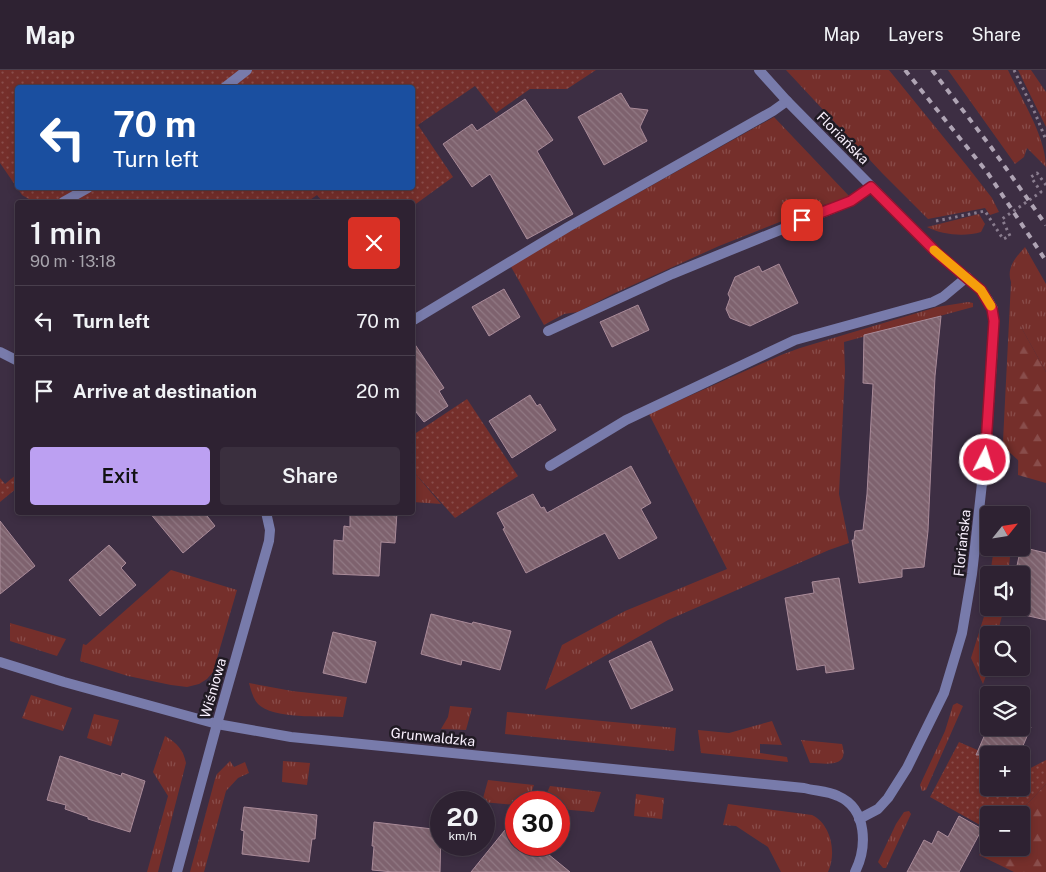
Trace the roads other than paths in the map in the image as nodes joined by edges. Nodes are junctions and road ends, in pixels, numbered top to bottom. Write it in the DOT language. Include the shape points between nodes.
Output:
graph roads {
  1 [pos="247,70"];
  2 [pos="759,70"];
  3 [pos="228,85"];
  4 [pos="787,101"];
  5 [pos="871,187"];
  6 [pos="84,190"];
  7 [pos="67,200"];
  8 [pos="966,277"];
  9 [pos="415,319"];
  10 [pos="548,331"];
  11 [pos="0,352"];
  12 [pos="15,360"];
  13 [pos="550,466"];
  14 [pos="267,515"];
  15 [pos="0,662"];
  16 [pos="217,724"];
  17 [pos="859,819"];
  18 [pos="177,872"];
  19 [pos="855,872"];
  1 -- 3 [label="street"];
  2 -- 4 [label="street, Floriańska"];
  4 -- 5 [label="street, Floriańska"];
  4 -- 9 [label="street" via="568,226"];
  5 -- 8 [label="street, Floriańska" via="937,253"];
  5 -- 10 [label="street" via="851,201 690,266"];
  6 -- 7 [label="street"];
  8 -- 13 [label="street" via="933,302 795,340 626,420"];
  8 -- 17 [label="street, Floriańska" via="988,300 994,321 986,447 962,633 947,685 920,745 888,798"];
  11 -- 12 [label="street"];
  14 -- 16 [label="street, Wiśniowa" via="269,541"];
  15 -- 16 [label="street, Grunwaldzka"];
  16 -- 17 [label="street, Grunwaldzka" via="304,738 804,788 841,797"];
  16 -- 18 [label="street, Wiśniowa"];
  17 -- 19 [label="street" via="864,846"];
}
